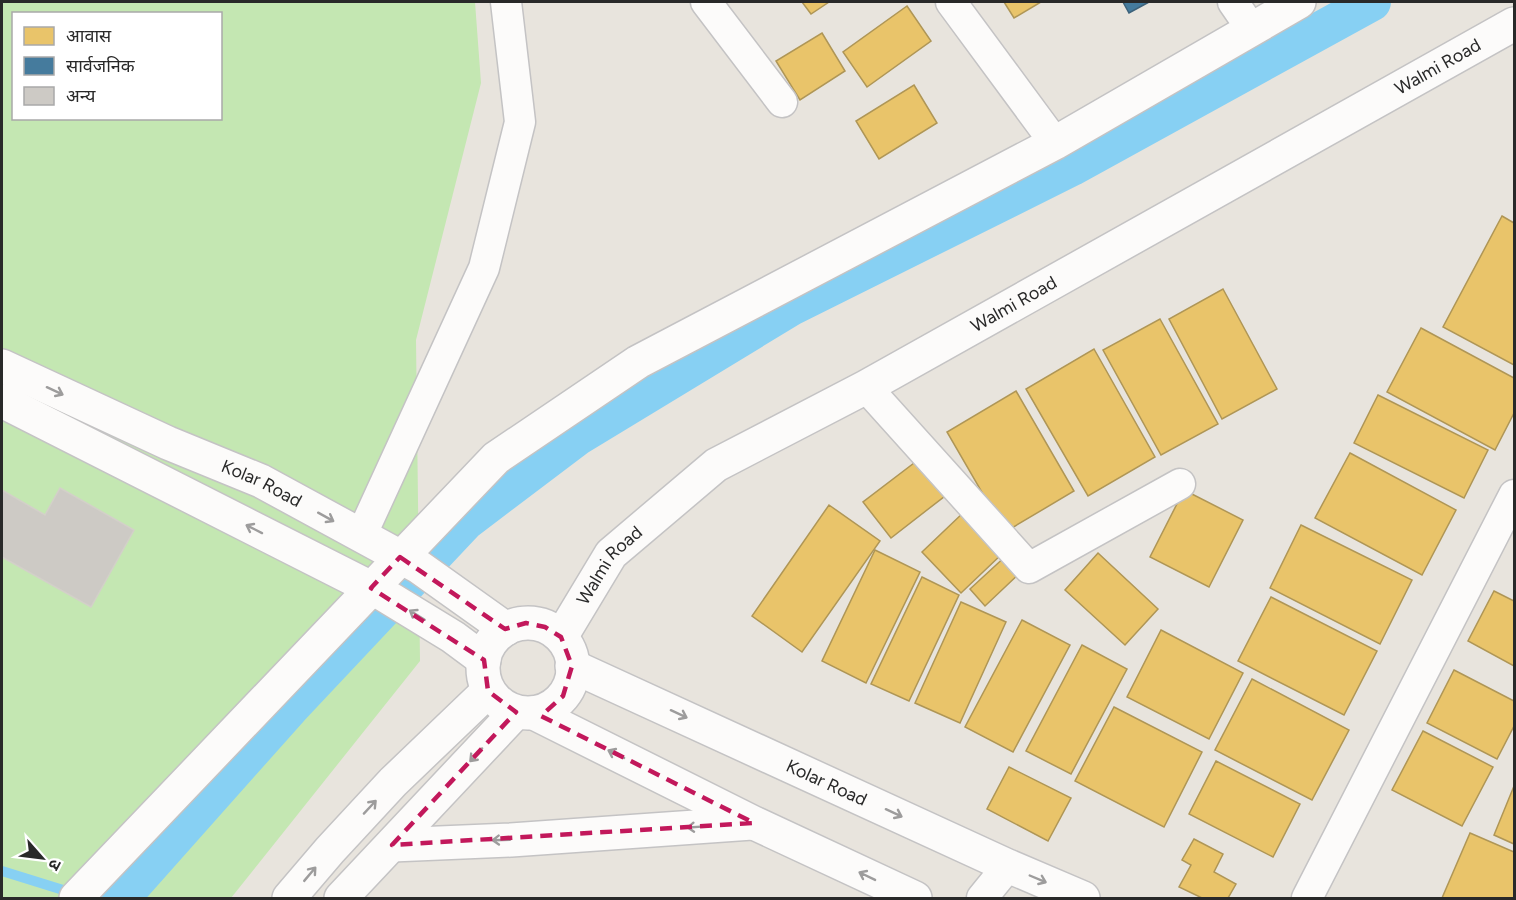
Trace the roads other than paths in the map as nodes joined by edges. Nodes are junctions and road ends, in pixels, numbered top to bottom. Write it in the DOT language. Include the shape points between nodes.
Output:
graph roads {
  1 [pos="506,2"];
  2 [pos="706,2"];
  3 [pos="951,2"];
  4 [pos="1233,2"];
  5 [pos="1299,2"];
  6 [pos="1515,24"];
  7 [pos="1251,28"];
  8 [pos="782,102"];
  9 [pos="1055,143"];
  10 [pos="2,366"];
  11 [pos="866,387"];
  12 [pos="2,401"];
  13 [pos="1180,484"];
  14 [pos="1515,495"];
  15 [pos="361,537"];
  16 [pos="409,562"];
  17 [pos="376,591"];
  18 [pos="506,629"];
  19 [pos="567,652"];
  20 [pos="486,676"];
  21 [pos="525,713"];
  22 [pos="754,823"];
  23 [pos="392,845"];
  24 [pos="1008,866"];
  25 [pos="350,889"];
  26 [pos="76,898"];
  27 [pos="289,898"];
  28 [pos="915,898"];
  29 [pos="982,898"];
  30 [pos="1083,898"];
  31 [pos="1307,898"];
  1 -- 15 [label="street" via="520,122 484,268"];
  2 -- 8 [label="street"];
  3 -- 9 [label="street"];
  4 -- 7 [label="street"];
  5 -- 7 [label="street"];
  6 -- 11 [label="street, Walmi Road"];
  7 -- 9 [label="street"];
  9 -- 16 [label="street" via="638,362 496,458"];
  10 -- 15 [label="street, Kolar Road, one-way" via="261,481"];
  11 -- 13 [label="street" via="1029,568"];
  11 -- 19 [label="street, Walmi Road" via="716,465 611,554"];
  17 -- 12 [label="street, one-way"];
  14 -- 31 [label="street"];
  15 -- 16 [label="street, Kolar Road"];
  16 -- 17 [label="street"];
  16 -- 18 [label="street, Kolar Road"];
  20 -- 17 [label="street, one-way" via="453,638"];
  17 -- 26 [label="street"];
  18 -- 19 [label="street" via="526,623 545,627"];
  18 -- 20 [label="street" via="484,655"];
  19 -- 21 [label="street" via="571,681 563,696 550,708"];
  19 -- 24 [label="street, Kolar Road, one-way" via="626,689"];
  20 -- 21 [label="street" via="500,705"];
  27 -- 20 [label="street, one-way"];
  22 -- 21 [label="street, one-way"];
  21 -- 23 [label="street, one-way"];
  22 -- 23 [label="street, one-way"];
  28 -- 22 [label="street, one-way"];
  23 -- 25 [label="street"];
  24 -- 29 [label="street"];
  24 -- 30 [label="street, Kolar Road, one-way"];
}
